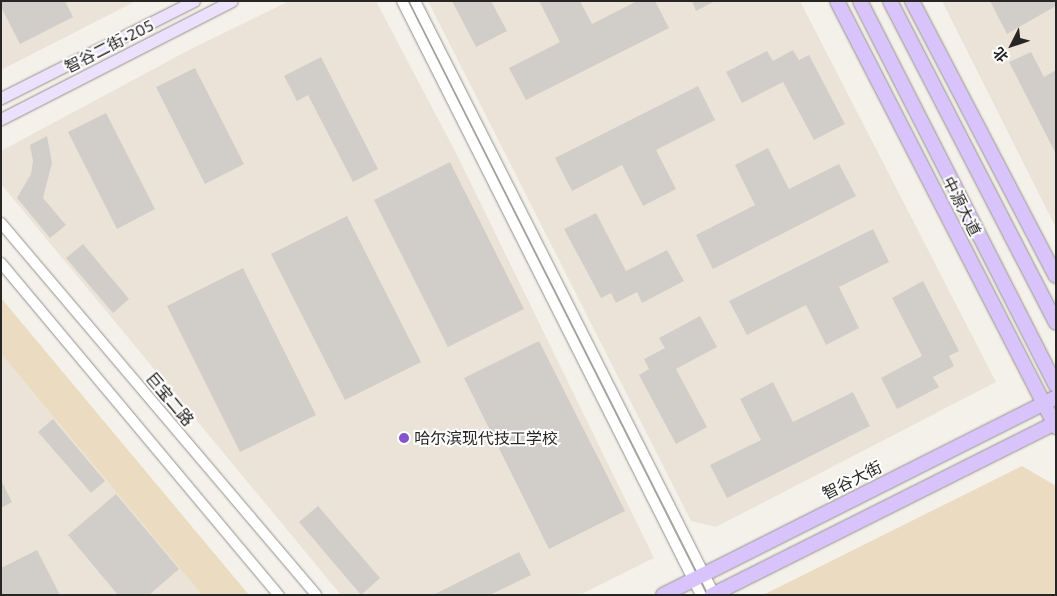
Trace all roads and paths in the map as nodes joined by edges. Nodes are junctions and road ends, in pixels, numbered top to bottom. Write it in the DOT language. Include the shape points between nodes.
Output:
graph roads {
  1 [pos="194,1"];
  2 [pos="232,1"];
  3 [pos="402,1"];
  4 [pos="415,1"];
  5 [pos="836,1"];
  6 [pos="860,1"];
  7 [pos="890,1"];
  8 [pos="912,1"];
  9 [pos="1,98"];
  10 [pos="1,119"];
  11 [pos="1,223"];
  12 [pos="1,263"];
  13 [pos="1056,276"];
  14 [pos="1056,323"];
  15 [pos="1056,385"];
  16 [pos="1050,400"];
  17 [pos="1055,425"];
  18 [pos="698,577"];
  19 [pos="709,594"];
  20 [pos="279,595"];
  21 [pos="316,595"];
  22 [pos="663,595"];
  1 -- 9 [label="main road, 智谷二街•205"];
  2 -- 10 [label="main road, 智谷二街•205"];
  3 -- 18 [label="street"];
  4 -- 18 [label="street"];
  5 -- 16 [label="main road, 中源大道"];
  6 -- 15 [label="main road, 中源大道"];
  7 -- 14 [label="main road, 中源大道"];
  8 -- 13 [label="main road"];
  11 -- 21 [label="street, 巨宝二路"];
  12 -- 20 [label="street"];
  16 -- 17 [label="main road, 中源大道"];
  16 -- 18 [label="main road, 智谷大街"];
  17 -- 19 [label="main road"];
  18 -- 19 [label="street"];
  18 -- 22 [label="main road, 智谷大街"];
}
